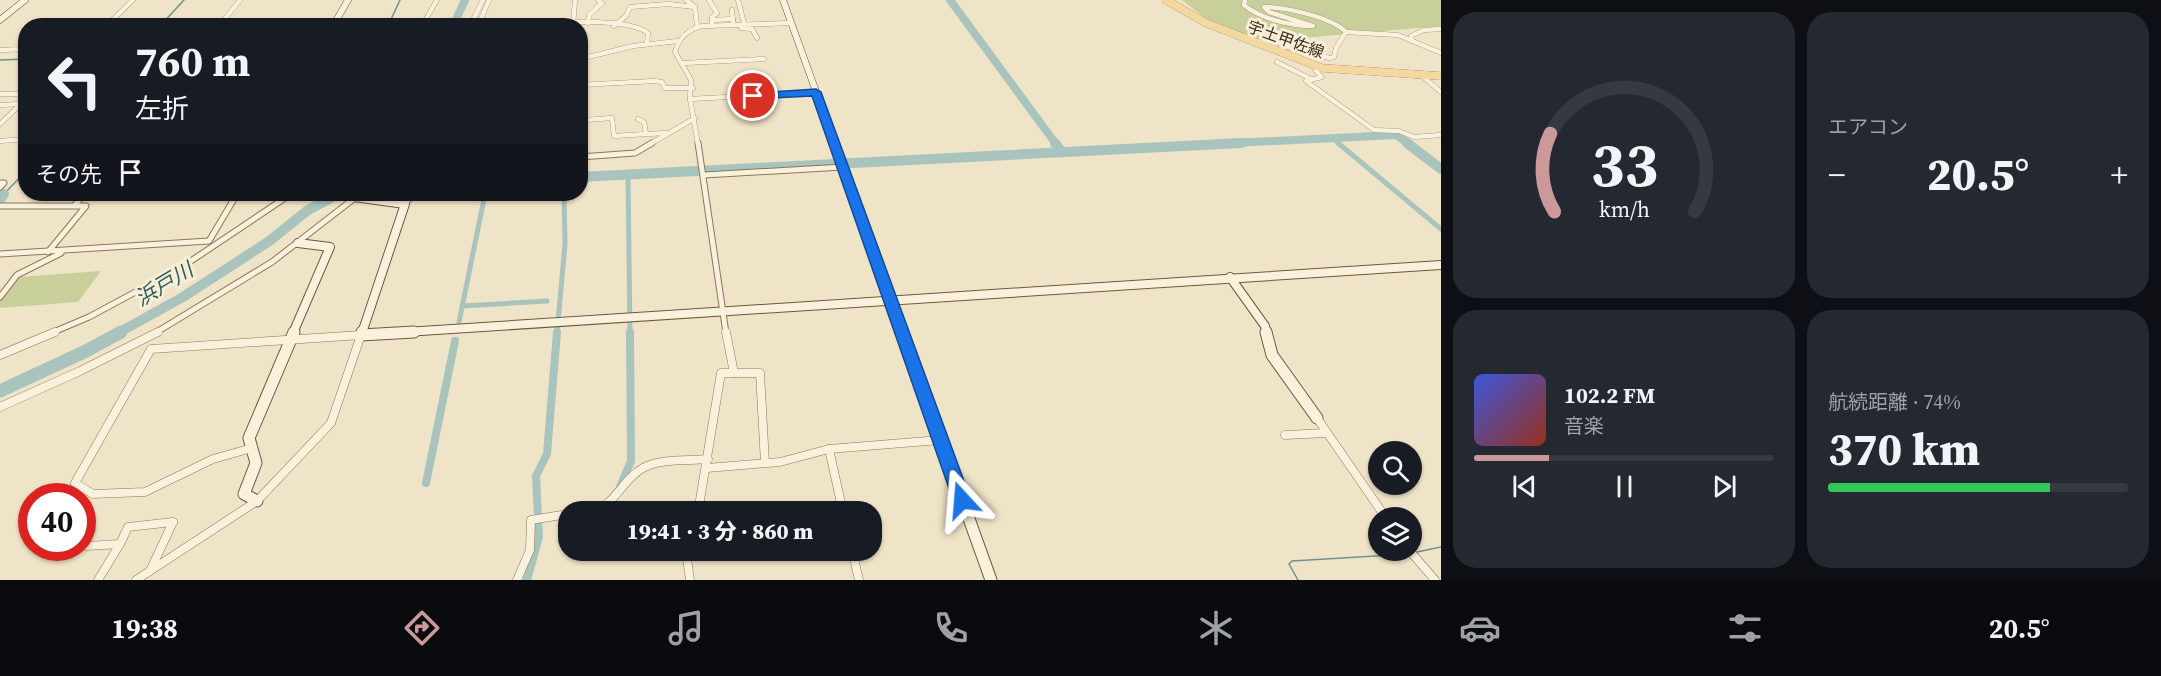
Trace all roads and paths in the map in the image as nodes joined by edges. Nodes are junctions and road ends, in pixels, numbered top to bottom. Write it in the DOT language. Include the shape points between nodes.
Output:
graph roads {
  1 [pos="25,0"];
  2 [pos="133,0"];
  3 [pos="240,0"];
  4 [pos="348,0"];
  5 [pos="436,0"];
  6 [pos="483,0"];
  7 [pos="489,0"];
  8 [pos="575,0"];
  9 [pos="598,0"];
  10 [pos="641,0"];
  11 [pos="686,0"];
  12 [pos="709,0"];
  13 [pos="738,0"];
  14 [pos="783,0"];
  15 [pos="1166,0"];
  16 [pos="1245,0"];
  17 [pos="641,6"];
  18 [pos="695,7"];
  19 [pos="732,10"];
  20 [pos="114,18"];
  21 [pos="225,18"];
  22 [pos="338,18"];
  23 [pos="426,18"];
  24 [pos="474,18"];
  25 [pos="481,18"];
  26 [pos="574,18"];
  27 [pos="733,19"];
  28 [pos="0,20"];
  29 [pos="588,22"];
  30 [pos="712,23"];
  31 [pos="744,23"];
  32 [pos="791,23"];
  33 [pos="726,25"];
  34 [pos="733,25"];
  35 [pos="614,26"];
  36 [pos="697,26"];
  37 [pos="1441,29"];
  38 [pos="1346,32"];
  39 [pos="757,38"];
  40 [pos="678,41"];
  41 [pos="1412,41"];
  42 [pos="647,44"];
  43 [pos="1260,44"];
  44 [pos="18,49"];
  45 [pos="0,50"];
  46 [pos="1441,53"];
  47 [pos="588,57"];
  48 [pos="764,59"];
  49 [pos="1299,60"];
  50 [pos="684,63"];
  51 [pos="1318,66"];
  52 [pos="1420,74"];
  53 [pos="1441,76"];
  54 [pos="1312,79"];
  55 [pos="588,85"];
  56 [pos="693,88"];
  57 [pos="816,92"];
  58 [pos="1441,92"];
  59 [pos="0,94"];
  60 [pos="18,94"];
  61 [pos="690,99"];
  62 [pos="18,104"];
  63 [pos="0,105"];
  64 [pos="18,107"];
  65 [pos="10,114"];
  66 [pos="0,115"];
  67 [pos="695,118"];
  68 [pos="638,119"];
  69 [pos="588,120"];
  70 [pos="0,124"];
  71 [pos="646,134"];
  72 [pos="668,134"];
  73 [pos="1441,135"];
  74 [pos="18,140"];
  75 [pos="0,141"];
  76 [pos="588,156"];
  77 [pos="842,165"];
  78 [pos="704,172"];
  79 [pos="78,201"];
  80 [pos="233,201"];
  81 [pos="281,201"];
  82 [pos="351,201"];
  83 [pos="387,201"];
  84 [pos="407,201"];
  85 [pos="405,204"];
  86 [pos="75,205"];
  87 [pos="0,206"];
  88 [pos="298,243"];
  89 [pos="64,251"];
  90 [pos="48,252"];
  91 [pos="0,254"];
  92 [pos="1441,265"];
  93 [pos="1230,277"];
  94 [pos="0,297"];
  95 [pos="890,301"];
  96 [pos="722,312"];
  97 [pos="361,336"];
  98 [pos="292,340"];
  99 [pos="0,355"];
  100 [pos="734,373"];
  101 [pos="0,407"];
  102 [pos="1317,418"];
  103 [pos="1326,433"];
  104 [pos="1285,435"];
  105 [pos="940,440"];
  106 [pos="252,448"];
  107 [pos="829,449"];
  108 [pos="765,463"];
  109 [pos="708,464"];
  110 [pos="257,501"];
  111 [pos="613,501"];
  112 [pos="700,501"];
  113 [pos="841,501"];
  114 [pos="1378,507"];
  115 [pos="558,515"];
  116 [pos="120,544"];
  117 [pos="96,545"];
  118 [pos="687,561"];
  119 [pos="855,561"];
  120 [pos="1417,561"];
  121 [pos="149,571"];
  122 [pos="98,580"];
  123 [pos="136,580"];
  124 [pos="517,580"];
  125 [pos="690,580"];
  126 [pos="859,580"];
  127 [pos="991,580"];
  128 [pos="1435,580"];
  1 -- 28 [label="street"];
  2 -- 20 [label="street"];
  3 -- 21 [label="street"];
  4 -- 22 [label="street"];
  5 -- 23 [label="street"];
  6 -- 24 [label="street"];
  7 -- 25 [label="street"];
  8 -- 26 [label="street"];
  9 -- 29 [label="street" via="602,3 589,15"];
  10 -- 17 [label="street"];
  11 -- 18 [label="street"];
  12 -- 30 [label="street" via="717,13"];
  13 -- 31 [label="street"];
  14 -- 32 [label="street"];
  15 -- 43 [label="main road, 宇土甲佐線" via="1206,23"];
  16 -- 38 [label="street" via="1247,9 1259,14 1313,26 1264,7 1272,7 1337,25"];
  17 -- 18 [label="street"];
  17 -- 35 [label="street" via="630,7"];
  18 -- 36 [label="street"];
  19 -- 27 [label="street"];
  27 -- 30 [label="street"];
  27 -- 34 [label="street"];
  29 -- 35 [label="street"];
  30 -- 33 [label="street"];
  30 -- 36 [label="street"];
  32 -- 34 [label="street"];
  32 -- 57 [label="street"];
  33 -- 34 [label="street"];
  33 -- 39 [label="street" via="752,29"];
  35 -- 42 [label="street" via="640,27 648,33"];
  36 -- 40 [label="street"];
  37 -- 41 [label="street" via="1424,30 1411,36"];
  38 -- 41 [label="street" via="1398,35"];
  38 -- 43 [label="street" via="1332,58 1301,52 1271,40"];
  40 -- 42 [label="street"];
  40 -- 50 [label="street" via="675,52"];
  41 -- 46 [label="street"];
  42 -- 47 [label="street"];
  43 -- 49 [label="main road, 宇土甲佐線"];
  44 -- 45 [label="street"];
  48 -- 50 [label="street"];
  49 -- 51 [label="main road, 宇土甲佐線"];
  49 -- 54 [label="street" via="1277,62"];
  50 -- 56 [label="street"];
  51 -- 52 [label="main road, 宇土甲佐線"];
  51 -- 54 [label="street" via="1316,71 1322,77"];
  52 -- 53 [label="main road, 宇土甲佐線"];
  52 -- 58 [label="street"];
  54 -- 73 [label="street" via="1306,81 1374,130 1400,131 1414,137"];
  55 -- 56 [label="street" via="654,81 662,82 665,88"];
  56 -- 61 [label="street"];
  57 -- 61 [label="street"];
  57 -- 77 [label="street"];
  59 -- 60 [label="street"];
  61 -- 67 [label="street"];
  62 -- 63 [label="street"];
  64 -- 65 [label="street"];
  65 -- 66 [label="street"];
  65 -- 70 [label="street"];
  67 -- 72 [label="street"];
  67 -- 78 [label="street"];
  68 -- 71 [label="street" via="644,122"];
  69 -- 71 [label="street" via="612,118 614,136"];
  71 -- 72 [label="street"];
  72 -- 76 [label="street" via="635,153"];
  74 -- 75 [label="street"];
  77 -- 78 [label="street"];
  77 -- 95 [label="street"];
  78 -- 96 [label="street"];
  79 -- 86 [label="street"];
  80 -- 89 [label="street" via="209,241"];
  81 -- 99 [label="street" via="182,267 89,317"];
  82 -- 88 [label="street"];
  83 -- 85 [label="street"];
  84 -- 85 [label="street"];
  85 -- 97 [label="street"];
  86 -- 87 [label="street"];
  86 -- 90 [label="street" via="86,206"];
  88 -- 98 [label="street" via="330,247"];
  88 -- 101 [label="street" via="140,342"];
  89 -- 90 [label="street"];
  89 -- 94 [label="street" via="17,275"];
  90 -- 91 [label="street"];
  92 -- 93 [label="street"];
  93 -- 95 [label="street"];
  93 -- 102 [label="street" via="1265,326 1278,365"];
  95 -- 96 [label="street"];
  95 -- 105 [label="street"];
  96 -- 97 [label="street"];
  96 -- 100 [label="street"];
  97 -- 98 [label="street"];
  97 -- 110 [label="street" via="331,423"];
  98 -- 106 [label="street" via="249,438"];
  98 -- 106 [label="street" via="151,349 75,483 93,494 145,492 213,459"];
  100 -- 108 [label="street" via="760,373"];
  100 -- 109 [label="street" via="721,373"];
  102 -- 103 [label="street"];
  103 -- 104 [label="street"];
  103 -- 114 [label="street"];
  105 -- 107 [label="street"];
  105 -- 127 [label="street"];
  106 -- 110 [label="street" via="256,463 244,494"];
  107 -- 108 [label="street"];
  107 -- 113 [label="street"];
  108 -- 109 [label="street"];
  109 -- 111 [label="street" via="645,466"];
  109 -- 112 [label="street"];
  110 -- 121 [label="street"];
  115 -- 124 [label="street" via="531,520 530,550"];
  116 -- 117 [label="street"];
  116 -- 121 [label="street" via="128,527 173,522"];
  116 -- 122 [label="street"];
  118 -- 125 [label="street"];
  119 -- 126 [label="street"];
  120 -- 128 [label="street"];
  121 -- 123 [label="street"];
}
